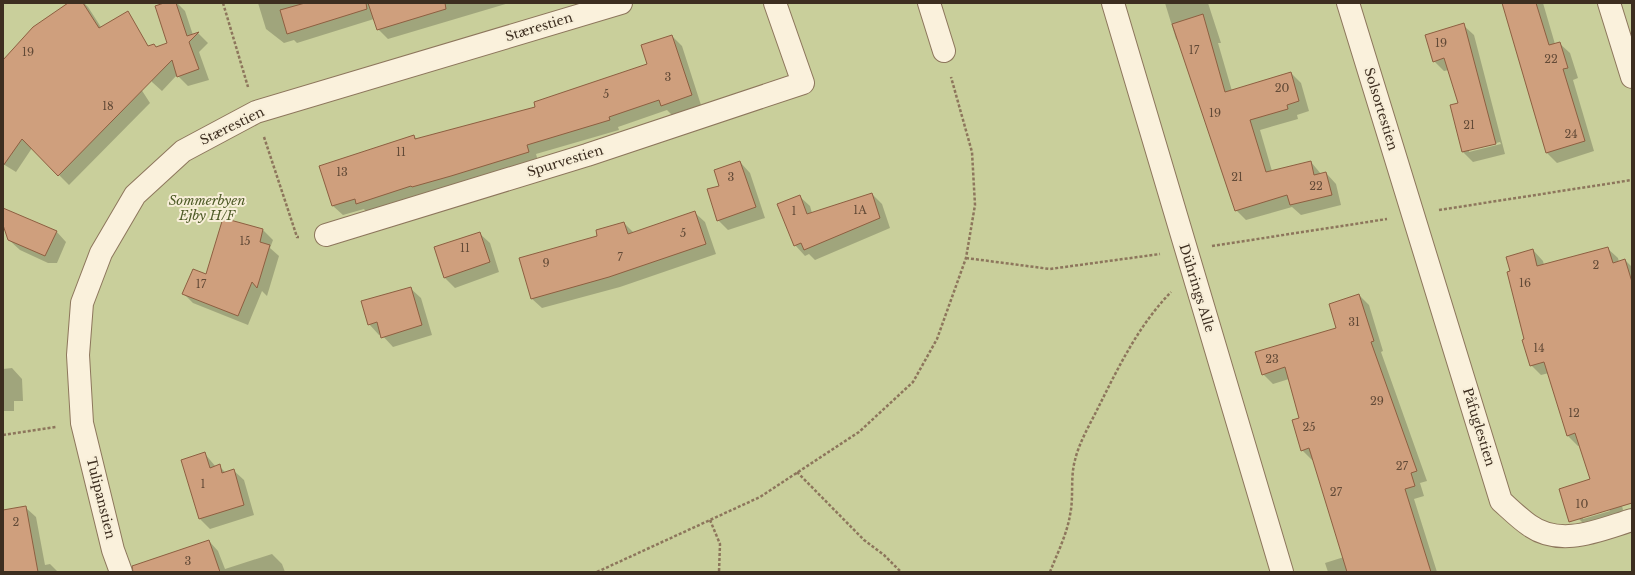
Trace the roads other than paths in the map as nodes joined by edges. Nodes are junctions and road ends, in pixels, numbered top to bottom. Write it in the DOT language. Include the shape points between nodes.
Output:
graph roads {
  1 [pos="621,3"];
  2 [pos="776,3"];
  3 [pos="929,3"];
  4 [pos="1113,3"];
  5 [pos="1348,3"];
  6 [pos="1609,3"];
  7 [pos="944,51"];
  8 [pos="1632,77"];
  9 [pos="1414,214"];
  10 [pos="326,234"];
  11 [pos="82,424"];
  12 [pos="1632,520"];
  13 [pos="121,572"];
  14 [pos="1282,572"];
  1 -- 11 [label="lane, Stærestien" via="256,112 183,151 135,195 101,253 82,303 78,355"];
  2 -- 10 [label="lane, Spurvestien" via="803,83 587,155"];
  3 -- 7 [label="lane"];
  4 -- 14 [label="lane, Dührings Alle"];
  5 -- 9 [label="lane, Solsortestien"];
  6 -- 8 [label="lane"];
  9 -- 12 [label="lane, Påfuglestien" via="1501,501 1530,526 1551,535 1578,537"];
  11 -- 13 [label="lane, Tulipanstien" via="113,550"];
}
